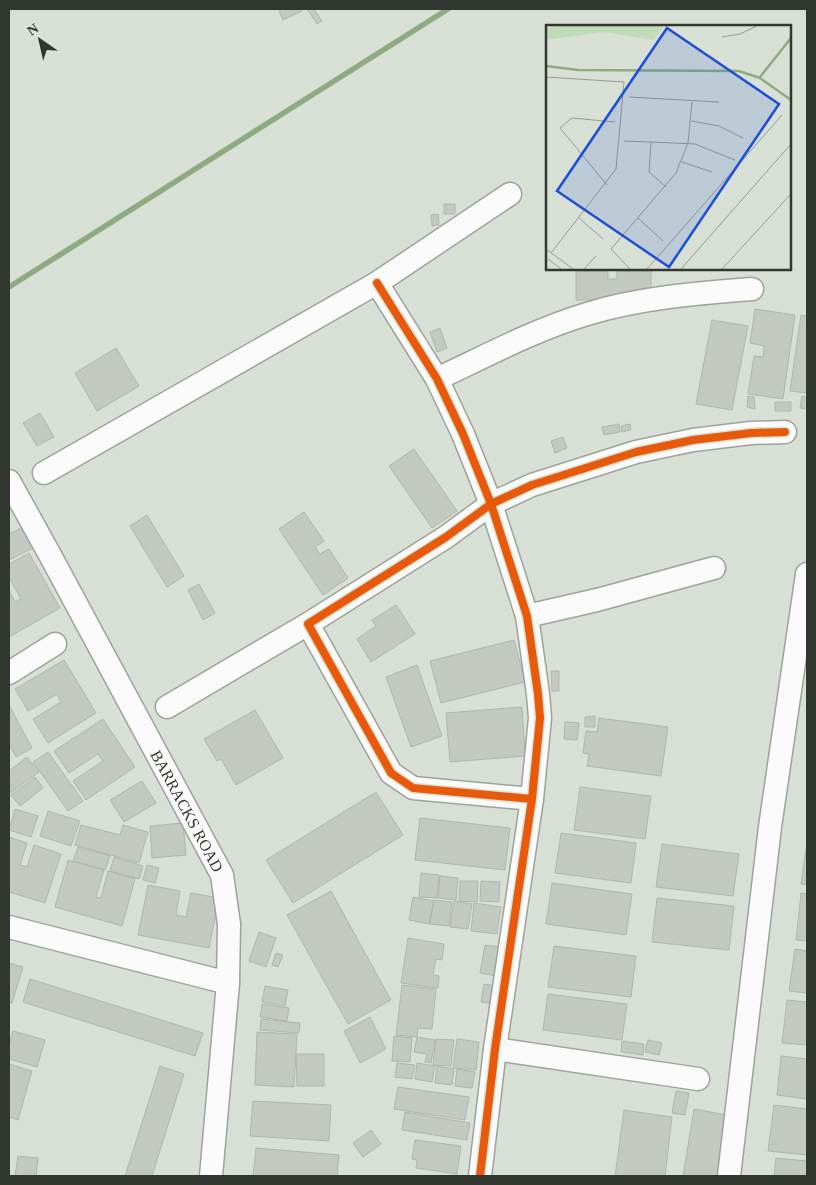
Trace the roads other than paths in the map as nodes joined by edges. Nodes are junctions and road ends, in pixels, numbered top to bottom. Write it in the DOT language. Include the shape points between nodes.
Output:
graph roads {
  1 [pos="510,194"];
  2 [pos="377,283"];
  3 [pos="752,289"];
  4 [pos="437,379"];
  5 [pos="785,432"];
  6 [pos="44,473"];
  7 [pos="9,481"];
  8 [pos="491,504"];
  9 [pos="714,568"];
  10 [pos="807,574"];
  11 [pos="527,616"];
  12 [pos="308,624"];
  13 [pos="55,644"];
  14 [pos="9,673"];
  15 [pos="167,707"];
  16 [pos="532,799"];
  17 [pos="9,927"];
  18 [pos="228,983"];
  19 [pos="496,1049"];
  20 [pos="698,1079"];
  21 [pos="211,1176"];
  22 [pos="480,1176"];
  23 [pos="728,1176"];
  1 -- 2 [label="street"];
  2 -- 4 [label="street"];
  2 -- 6 [label="street"];
  3 -- 4 [label="street" via="691,294 588,313 522,338"];
  4 -- 8 [label="street"];
  5 -- 8 [label="street" via="694,440 636,452 532,485"];
  7 -- 18 [label="street, BARRACKS ROAD" via="222,875 229,924"];
  8 -- 11 [label="street"];
  8 -- 12 [label="street" via="446,537"];
  9 -- 11 [label="street"];
  10 -- 23 [label="street" via="770,827"];
  11 -- 16 [label="street" via="540,718"];
  12 -- 15 [label="street"];
  12 -- 16 [label="street" via="396,778 413,788"];
  13 -- 14 [label="street"];
  16 -- 19 [label="street"];
  17 -- 18 [label="street"];
  18 -- 21 [label="street, BARRACKS ROAD"];
  19 -- 20 [label="street"];
  19 -- 22 [label="street"];
}
